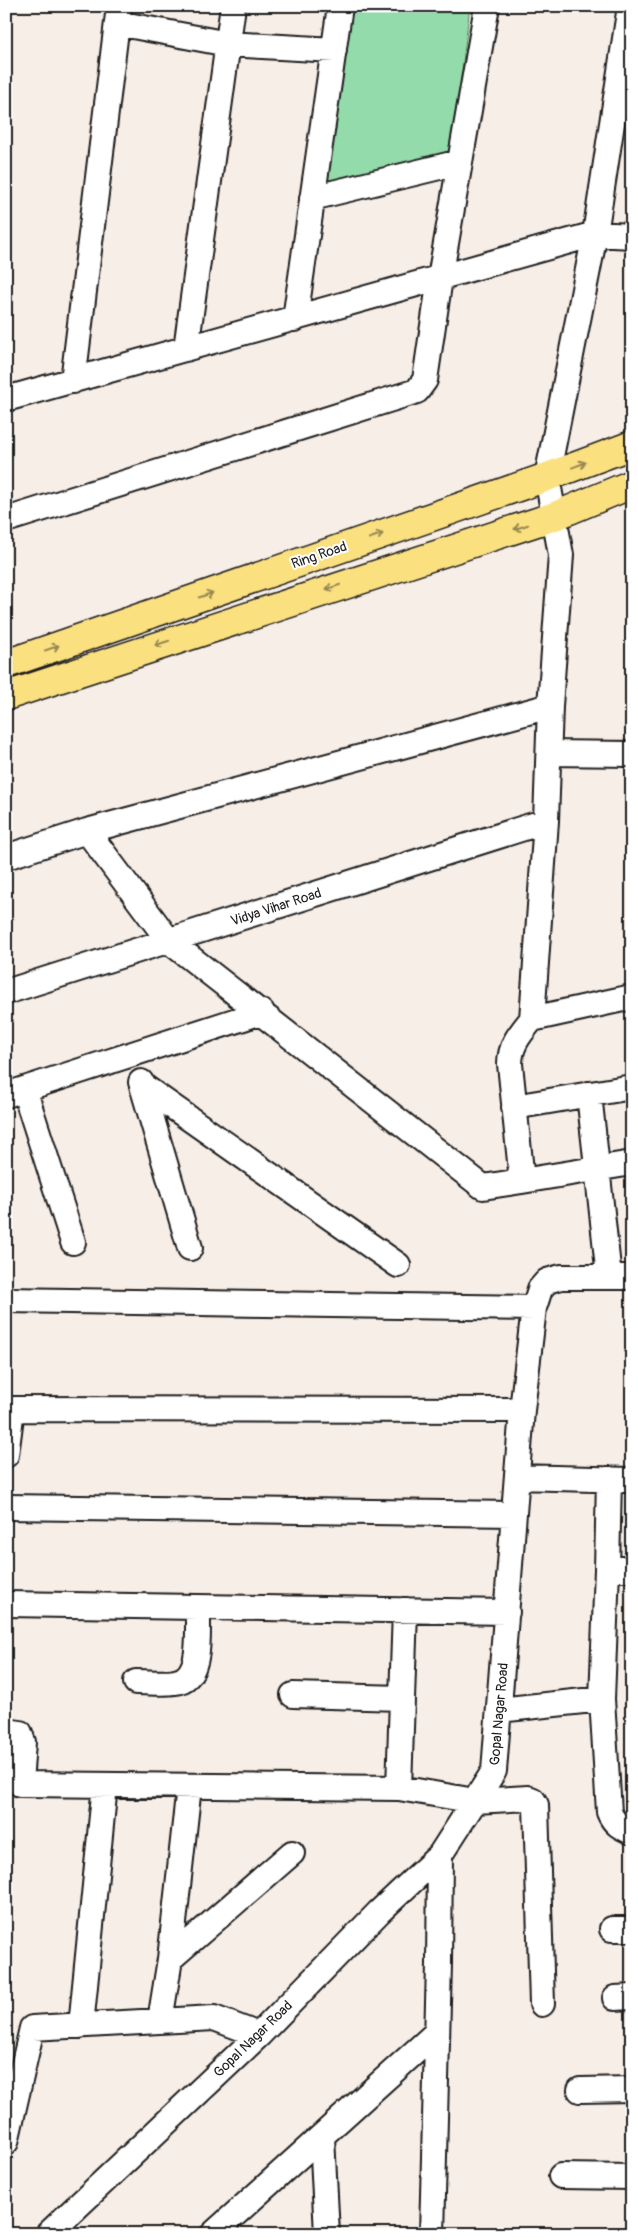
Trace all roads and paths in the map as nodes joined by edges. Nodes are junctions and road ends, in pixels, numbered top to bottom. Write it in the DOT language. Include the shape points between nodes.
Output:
graph roads {
  1 [pos="233,6"];
  2 [pos="340,6"];
  3 [pos="487,6"];
  4 [pos="630,6"];
  5 [pos="118,15"];
  6 [pos="228,44"];
  7 [pos="334,50"];
  8 [pos="460,162"];
  9 [pos="312,198"];
  10 [pos="595,234"];
  11 [pos="632,236"];
  12 [pos="440,278"];
  13 [pos="295,318"];
  14 [pos="186,349"];
  15 [pos="73,381"];
  16 [pos="6,400"];
  17 [pos="632,445"];
  18 [pos="547,477"];
  19 [pos="632,484"];
  20 [pos="556,516"];
  21 [pos="6,520"];
  22 [pos="6,664"];
  23 [pos="6,696"];
  24 [pos="550,706"];
  25 [pos="549,753"];
  26 [pos="632,754"];
  27 [pos="546,821"];
  28 [pos="87,831"];
  29 [pos="6,857"];
  30 [pos="169,942"];
  31 [pos="6,992"];
  32 [pos="632,997"];
  33 [pos="262,1012"];
  34 [pos="532,1019"];
  35 [pos="133,1054"];
  36 [pos="143,1086"];
  37 [pos="632,1086"];
  38 [pos="15,1092"];
  39 [pos="589,1094"];
  40 [pos="514,1107"];
  41 [pos="632,1163"];
  42 [pos="598,1169"];
  43 [pos="522,1181"];
  44 [pos="73,1242"];
  45 [pos="190,1248"];
  46 [pos="398,1265"];
  47 [pos="621,1277"];
  48 [pos="6,1300"];
  49 [pos="534,1308"];
  50 [pos="9,1409"];
  51 [pos="522,1410"];
  52 [pos="6,1455"];
  53 [pos="517,1477"];
  54 [pos="620,1479"];
  55 [pos="6,1507"];
  56 [pos="514,1514"];
  57 [pos="607,1568"];
  58 [pos="632,1570"];
  59 [pos="6,1604"];
  60 [pos="198,1608"];
  61 [pos="405,1610"];
  62 [pos="507,1612"];
  63 [pos="136,1682"];
  64 [pos="293,1695"];
  65 [pos="402,1698"];
  66 [pos="602,1699"];
  67 [pos="499,1710"];
  68 [pos="6,1730"];
  69 [pos="105,1785"];
  70 [pos="189,1786"];
  71 [pos="399,1788"];
  72 [pos="475,1801"];
  73 [pos="630,1841"];
  74 [pos="292,1853"];
  75 [pos="440,1855"];
  76 [pos="170,1959"];
  77 [pos="542,2004"];
  78 [pos="160,2021"];
  79 [pos="81,2026"];
  80 [pos="437,2032"];
  81 [pos="259,2035"];
  82 [pos="632,2089"];
  83 [pos="580,2090"];
  84 [pos="322,2137"];
  85 [pos="6,2142"];
  86 [pos="561,2176"];
  87 [pos="632,2177"];
  88 [pos="48,2234"];
  89 [pos="213,2234"];
  90 [pos="327,2234"];
  91 [pos="432,2234"];
  1 -- 6 [label="street"];
  2 -- 7 [label="street"];
  3 -- 8 [label="street"];
  4 -- 10 [label="street"];
  5 -- 6 [label="street"];
  5 -- 15 [label="street"];
  6 -- 7 [label="street"];
  6 -- 14 [label="street"];
  7 -- 9 [label="street"];
  8 -- 9 [label="street"];
  8 -- 12 [label="street"];
  9 -- 13 [label="street"];
  10 -- 11 [label="street"];
  10 -- 12 [label="street"];
  10 -- 18 [label="street"];
  12 -- 13 [label="street"];
  12 -- 21 [label="street" via="425,380 417,391"];
  13 -- 14 [label="street"];
  14 -- 15 [label="street"];
  15 -- 16 [label="street"];
  18 -- 17 [label="main road, Ring Road, one-way"];
  18 -- 20 [label="street"];
  22 -- 18 [label="main road, Ring Road, one-way"];
  19 -- 20 [label="main road"];
  20 -- 23 [label="main road, one-way"];
  20 -- 24 [label="street" via="561,555"];
  24 -- 25 [label="street"];
  24 -- 28 [label="street"];
  25 -- 26 [label="street"];
  25 -- 27 [label="street"];
  27 -- 30 [label="street, Vidya Vihar Road"];
  27 -- 34 [label="street"];
  28 -- 29 [label="street"];
  28 -- 30 [label="street"];
  30 -- 31 [label="street, Vidya Vihar Road"];
  30 -- 33 [label="street"];
  32 -- 34 [label="street"];
  33 -- 35 [label="street"];
  33 -- 43 [label="street" via="483,1187"];
  34 -- 40 [label="street" via="516,1038 510,1053"];
  35 -- 36 [label="street"];
  35 -- 38 [label="street"];
  36 -- 45 [label="street"];
  36 -- 46 [label="street"];
  37 -- 39 [label="street"];
  38 -- 44 [label="street"];
  39 -- 40 [label="street"];
  39 -- 42 [label="street"];
  40 -- 43 [label="street"];
  41 -- 42 [label="street"];
  42 -- 43 [label="street"];
  42 -- 47 [label="street"];
  47 -- 49 [label="street, Gopal Nagar Road" via="561,1278 547,1282 540,1289"];
  48 -- 49 [label="street"];
  49 -- 51 [label="street, Gopal Nagar Road"];
  50 -- 51 [label="street"];
  50 -- 52 [label="street"];
  51 -- 53 [label="street, Gopal Nagar Road"];
  53 -- 54 [label="street"];
  53 -- 56 [label="street, Gopal Nagar Road"];
  54 -- 57 [label="street"];
  55 -- 56 [label="street"];
  56 -- 62 [label="street, Gopal Nagar Road"];
  57 -- 58 [label="street"];
  57 -- 66 [label="street"];
  59 -- 60 [label="street"];
  60 -- 61 [label="street"];
  60 -- 63 [label="street" via="197,1662 188,1676 177,1682"];
  61 -- 62 [label="street"];
  61 -- 65 [label="street"];
  62 -- 67 [label="street, Gopal Nagar Road"];
  64 -- 65 [label="street"];
  65 -- 71 [label="street"];
  66 -- 67 [label="street"];
  66 -- 73 [label="street" via="609,1812"];
  67 -- 72 [label="street, Gopal Nagar Road" via="494,1771"];
  68 -- 69 [label="street" via="20,1734 23,1742 20,1784"];
  69 -- 70 [label="street"];
  69 -- 79 [label="street"];
  70 -- 71 [label="street"];
  70 -- 76 [label="street"];
  71 -- 72 [label="street"];
  72 -- 75 [label="street, Gopal Nagar Road"];
  72 -- 77 [label="street" via="528,1798 536,1805"];
  74 -- 76 [label="street"];
  75 -- 80 [label="street"];
  75 -- 81 [label="street, Gopal Nagar Road"];
  76 -- 78 [label="street"];
  78 -- 79 [label="street"];
  78 -- 81 [label="street" via="214,2018"];
  79 -- 85 [label="street" via="32,2028"];
  80 -- 84 [label="street"];
  80 -- 91 [label="street"];
  81 -- 88 [label="street, Gopal Nagar Road"];
  82 -- 83 [label="street"];
  84 -- 89 [label="street"];
  84 -- 90 [label="street"];
  86 -- 87 [label="street"];
}
